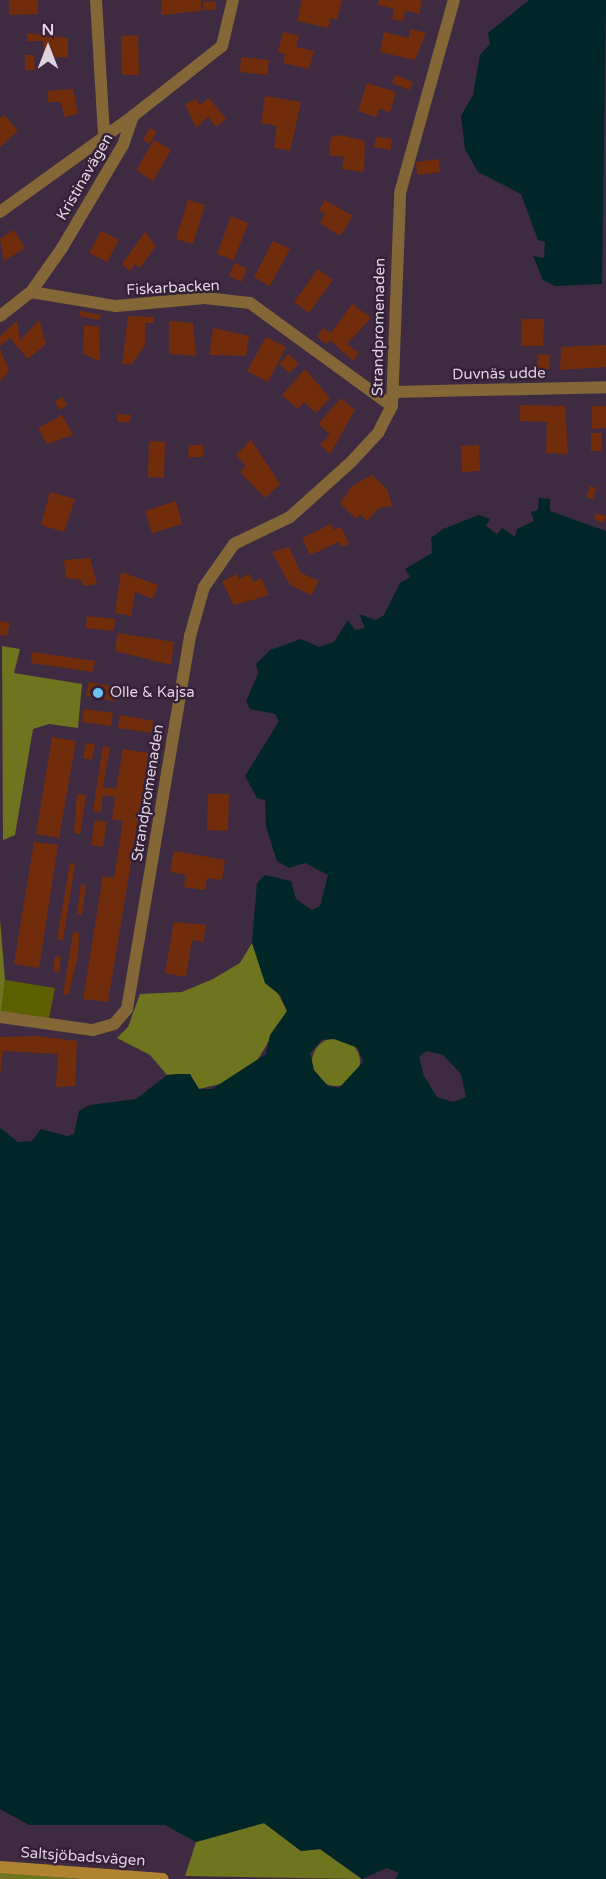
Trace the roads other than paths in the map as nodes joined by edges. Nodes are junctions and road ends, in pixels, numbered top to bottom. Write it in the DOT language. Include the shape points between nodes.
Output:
graph roads {
  1 [pos="96,0"];
  2 [pos="233,0"];
  3 [pos="454,0"];
  4 [pos="134,116"];
  5 [pos="104,135"];
  6 [pos="0,212"];
  7 [pos="31,292"];
  8 [pos="0,316"];
  9 [pos="606,387"];
  10 [pos="393,392"];
  11 [pos="392,406"];
  12 [pos="0,1017"];
  13 [pos="0,1867"];
  14 [pos="163,1879"];
  1 -- 5 [label="street"];
  2 -- 4 [label="street" via="222,46"];
  3 -- 10 [label="street, Strandpromenaden" via="403,174 394,263"];
  4 -- 5 [label="street"];
  4 -- 7 [label="street, Kristinavägen" via="123,145"];
  5 -- 6 [label="street"];
  7 -- 8 [label="street, Kristinavägen"];
  7 -- 11 [label="street, Fiskarbacken" via="116,306 205,298 250,303"];
  9 -- 10 [label="street, Duvnäs udde"];
  10 -- 11 [label="street, Strandpromenaden"];
  11 -- 12 [label="street, Strandpromenaden" via="378,433 351,462 290,517 234,544 204,587 170,746 132,991 121,1019 93,1030"];
  13 -- 14 [label="street, Saltsjöbadsvägen"];
}
